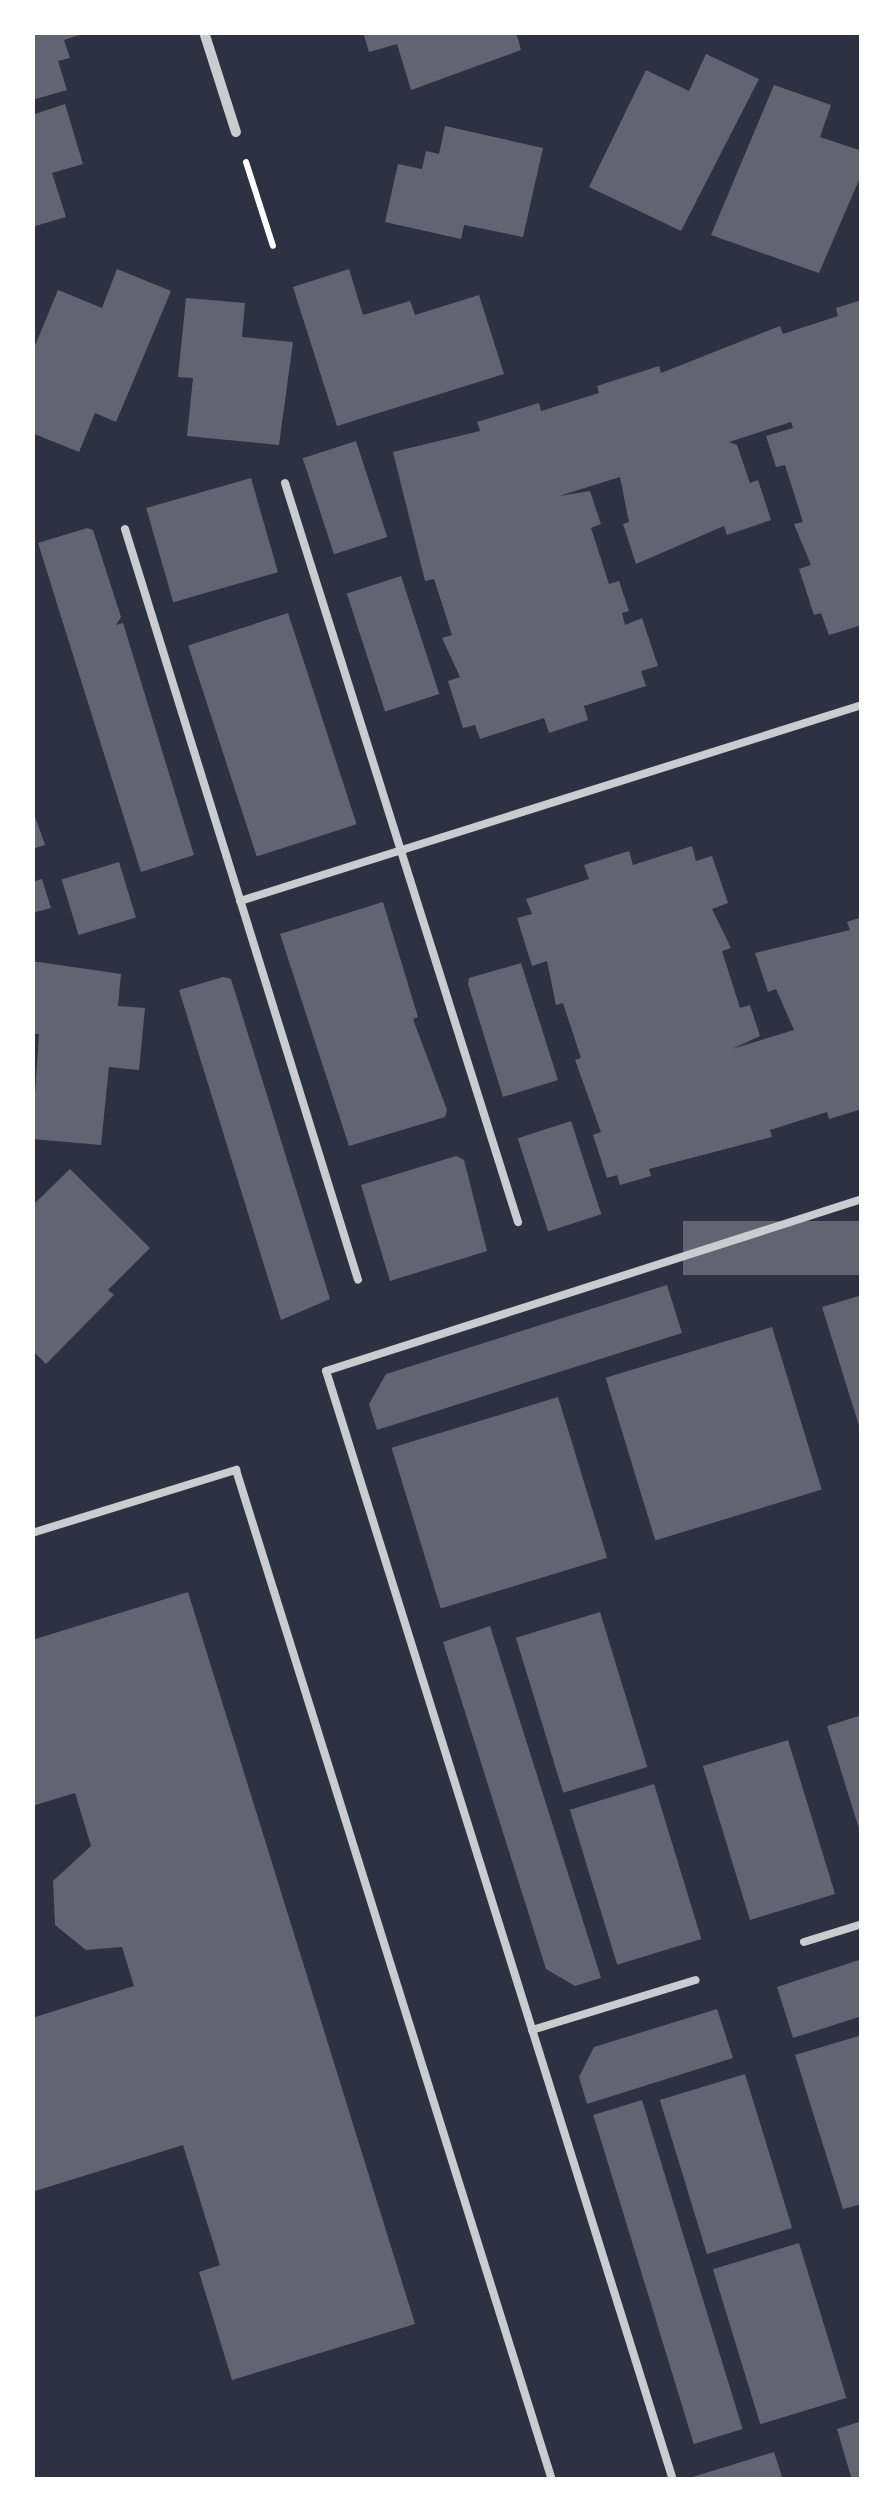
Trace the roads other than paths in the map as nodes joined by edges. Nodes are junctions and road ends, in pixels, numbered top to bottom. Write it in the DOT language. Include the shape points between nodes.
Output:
graph roads {
  1 [pos="204,32"];
  2 [pos="236,132"];
  3 [pos="285,483"];
  4 [pos="125,529"];
  5 [pos="862,705"];
  6 [pos="401,850"];
  7 [pos="240,901"];
  8 [pos="862,1199"];
  9 [pos="518,1222"];
  10 [pos="358,1280"];
  11 [pos="32,1533"];
  12 [pos="862,1924"];
  13 [pos="804,1942"];
  14 [pos="696,1980"];
  15 [pos="532,2030"];
  16 [pos="552,2480"];
  17 [pos="673,2480"];
  1 -- 2 [label="street"];
  3 -- 6 [label="lane"];
  4 -- 7 [label="lane"];
  5 -- 6 [label="lane"];
  6 -- 7 [label="lane"];
  6 -- 9 [label="lane"];
  7 -- 10 [label="lane"];
  8 -- 15 [label="lane" via="326,1371"];
  11 -- 16 [label="lane" via="236,1470"];
  12 -- 13 [label="lane"];
  14 -- 15 [label="lane"];
  15 -- 17 [label="lane"];
}
